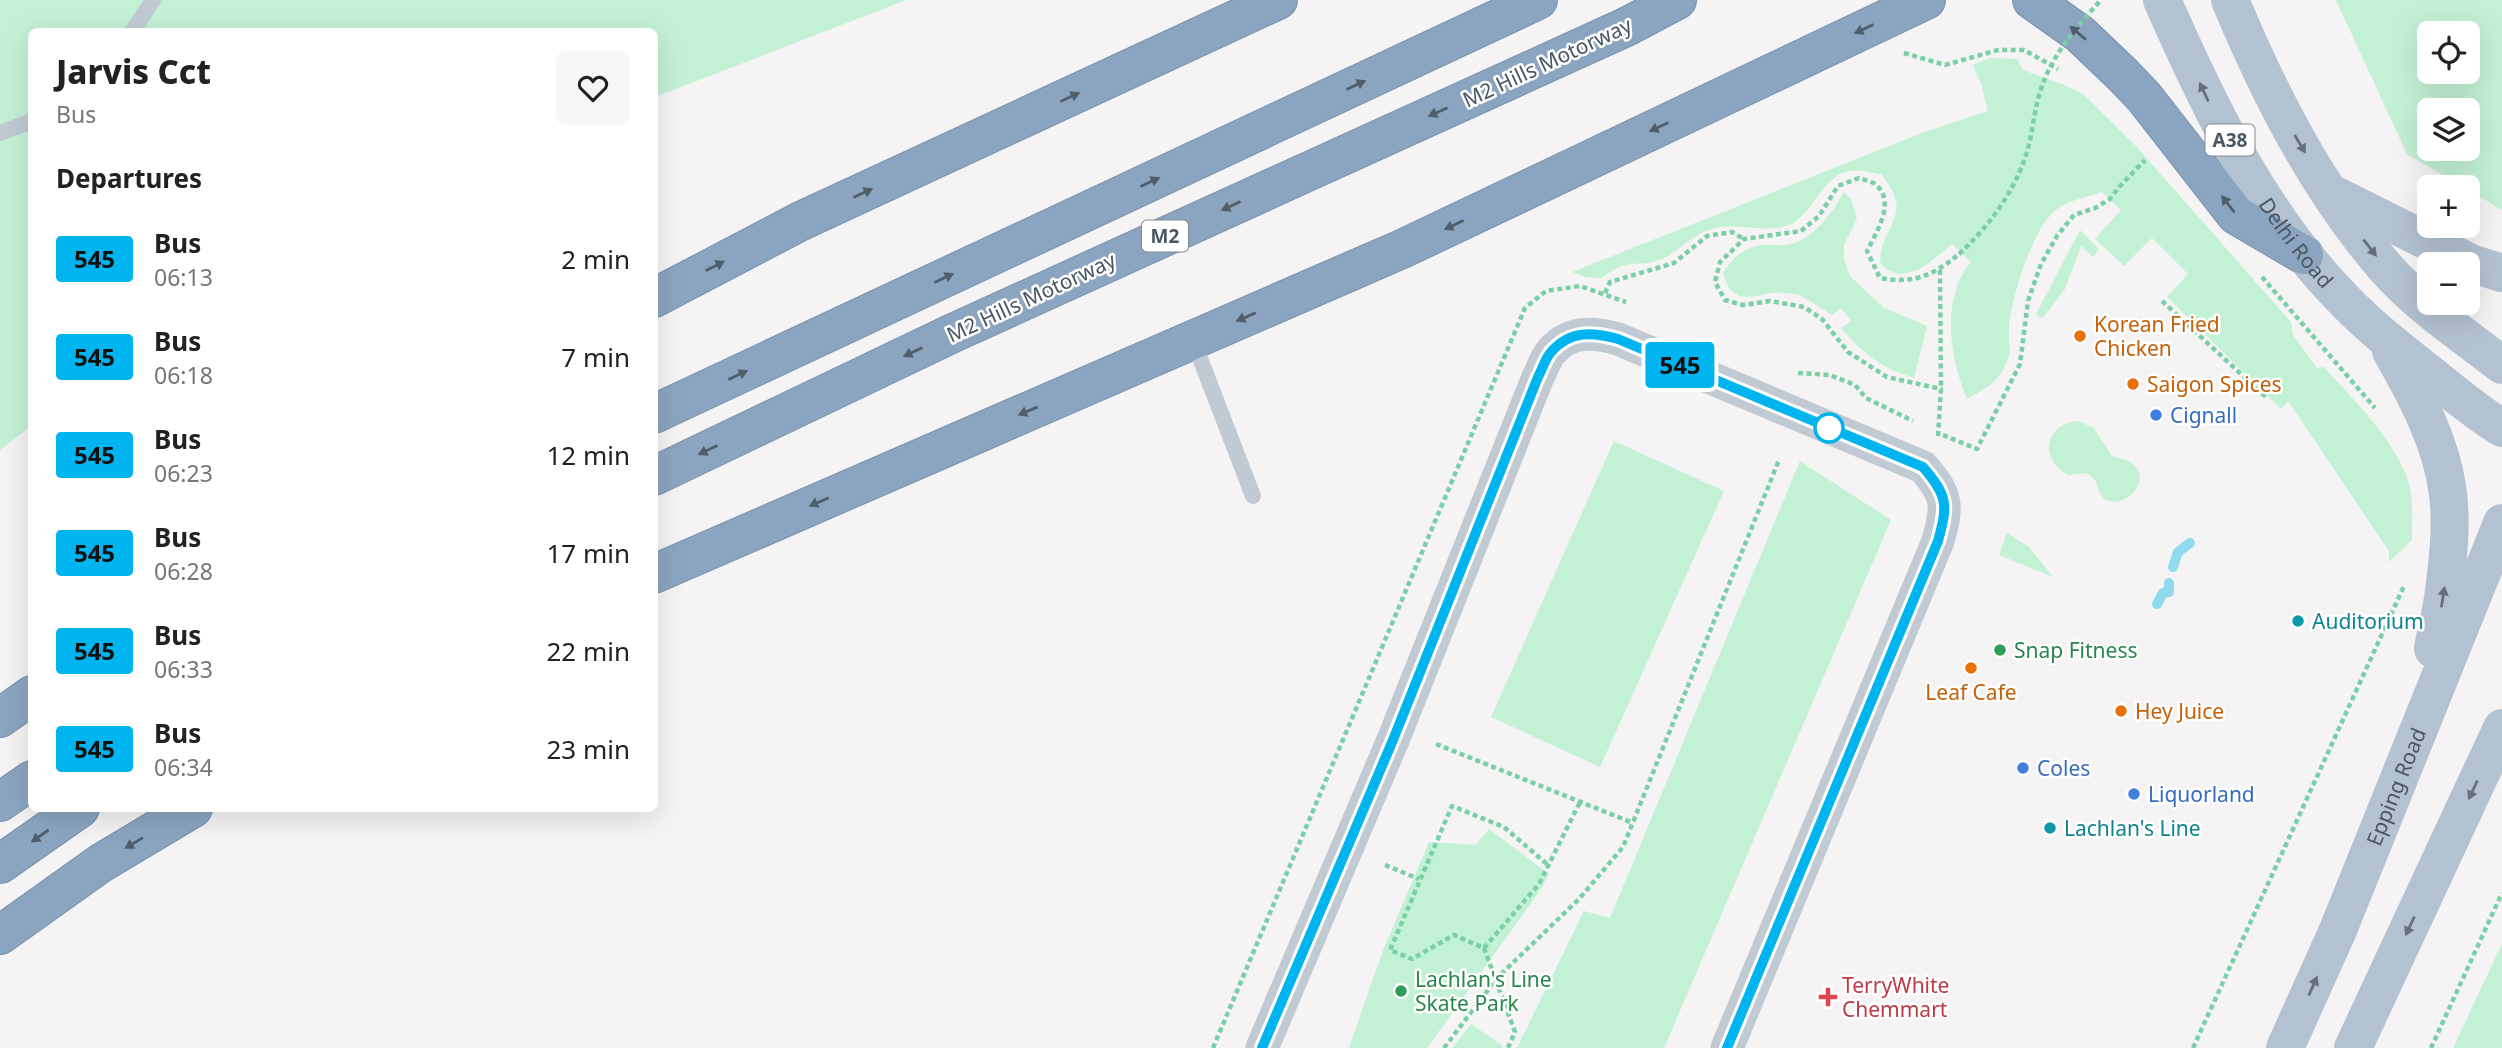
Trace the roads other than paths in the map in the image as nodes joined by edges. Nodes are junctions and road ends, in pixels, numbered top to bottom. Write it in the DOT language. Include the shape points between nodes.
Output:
graph roads {
  1 [pos="153,0"];
  2 [pos="1278,0"];
  3 [pos="1538,0"];
  4 [pos="1677,0"];
  5 [pos="1926,0"];
  6 [pos="2032,0"];
  7 [pos="2162,0"];
  8 [pos="2230,0"];
  9 [pos="135,28"];
  10 [pos="28,122"];
  11 [pos="0,132"];
  12 [pos="2330,193"];
  13 [pos="2304,255"];
  14 [pos="2502,272"];
  15 [pos="658,296"];
  16 [pos="2382,336"];
  17 [pos="1193,340"];
  18 [pos="2502,365"];
  19 [pos="658,412"];
  20 [pos="2502,428"];
  21 [pos="658,474"];
  22 [pos="1253,496"];
  23 [pos="2502,523"];
  24 [pos="658,572"];
  25 [pos="2435,689"];
  26 [pos="28,698"];
  27 [pos="0,718"];
  28 [pos="2502,728"];
  29 [pos="28,783"];
  30 [pos="0,802"];
  31 [pos="74,812"];
  32 [pos="186,812"];
  33 [pos="0,864"];
  34 [pos="0,934"];
  35 [pos="1262,1048"];
  36 [pos="1727,1048"];
  37 [pos="2285,1048"];
  38 [pos="2353,1048"];
  1 -- 9 [label="lane"];
  15 -- 2 [label="highway, one-way" via="801,221"];
  19 -- 3 [label="highway, one-way"];
  4 -- 21 [label="highway, M2 Hills Motorway / M2, one-way"];
  5 -- 17 [label="highway, one-way" via="1402,249"];
  13 -- 6 [label="highway, one-way" via="2236,215 2123,74 2080,34"];
  13 -- 7 [label="main road, Delhi Road / A38, one-way" via="2217,117"];
  8 -- 12 [label="main road, A38, one-way" via="2272,95"];
  10 -- 11 [label="lane"];
  12 -- 14 [label="main road" via="2473,264"];
  12 -- 18 [label="main road, A38, one-way" via="2385,267"];
  13 -- 16 [label="main road, Delhi Road / A38"];
  16 -- 20 [label="main road, Delhi Road / A38"];
  25 -- 16 [label="main road, one-way" via="2433,647 2449,545 2448,494 2429,428"];
  17 -- 22 [label="lane"];
  17 -- 24 [label="highway, one-way"];
  23 -- 25 [label="main road, Epping Road"];
  37 -- 25 [label="main road, Epping Road, one-way"];
  26 -- 27 [label="highway"];
  28 -- 38 [label="main road, one-way"];
  29 -- 30 [label="highway"];
  31 -- 33 [label="highway, one-way"];
  32 -- 34 [label="highway, one-way" via="101,863"];
  35 -- 36 [label="street" via="1393,740 1538,377 1551,352 1572,337 1593,332 1923,467 1941,488 1945,515 1938,541"];
}
